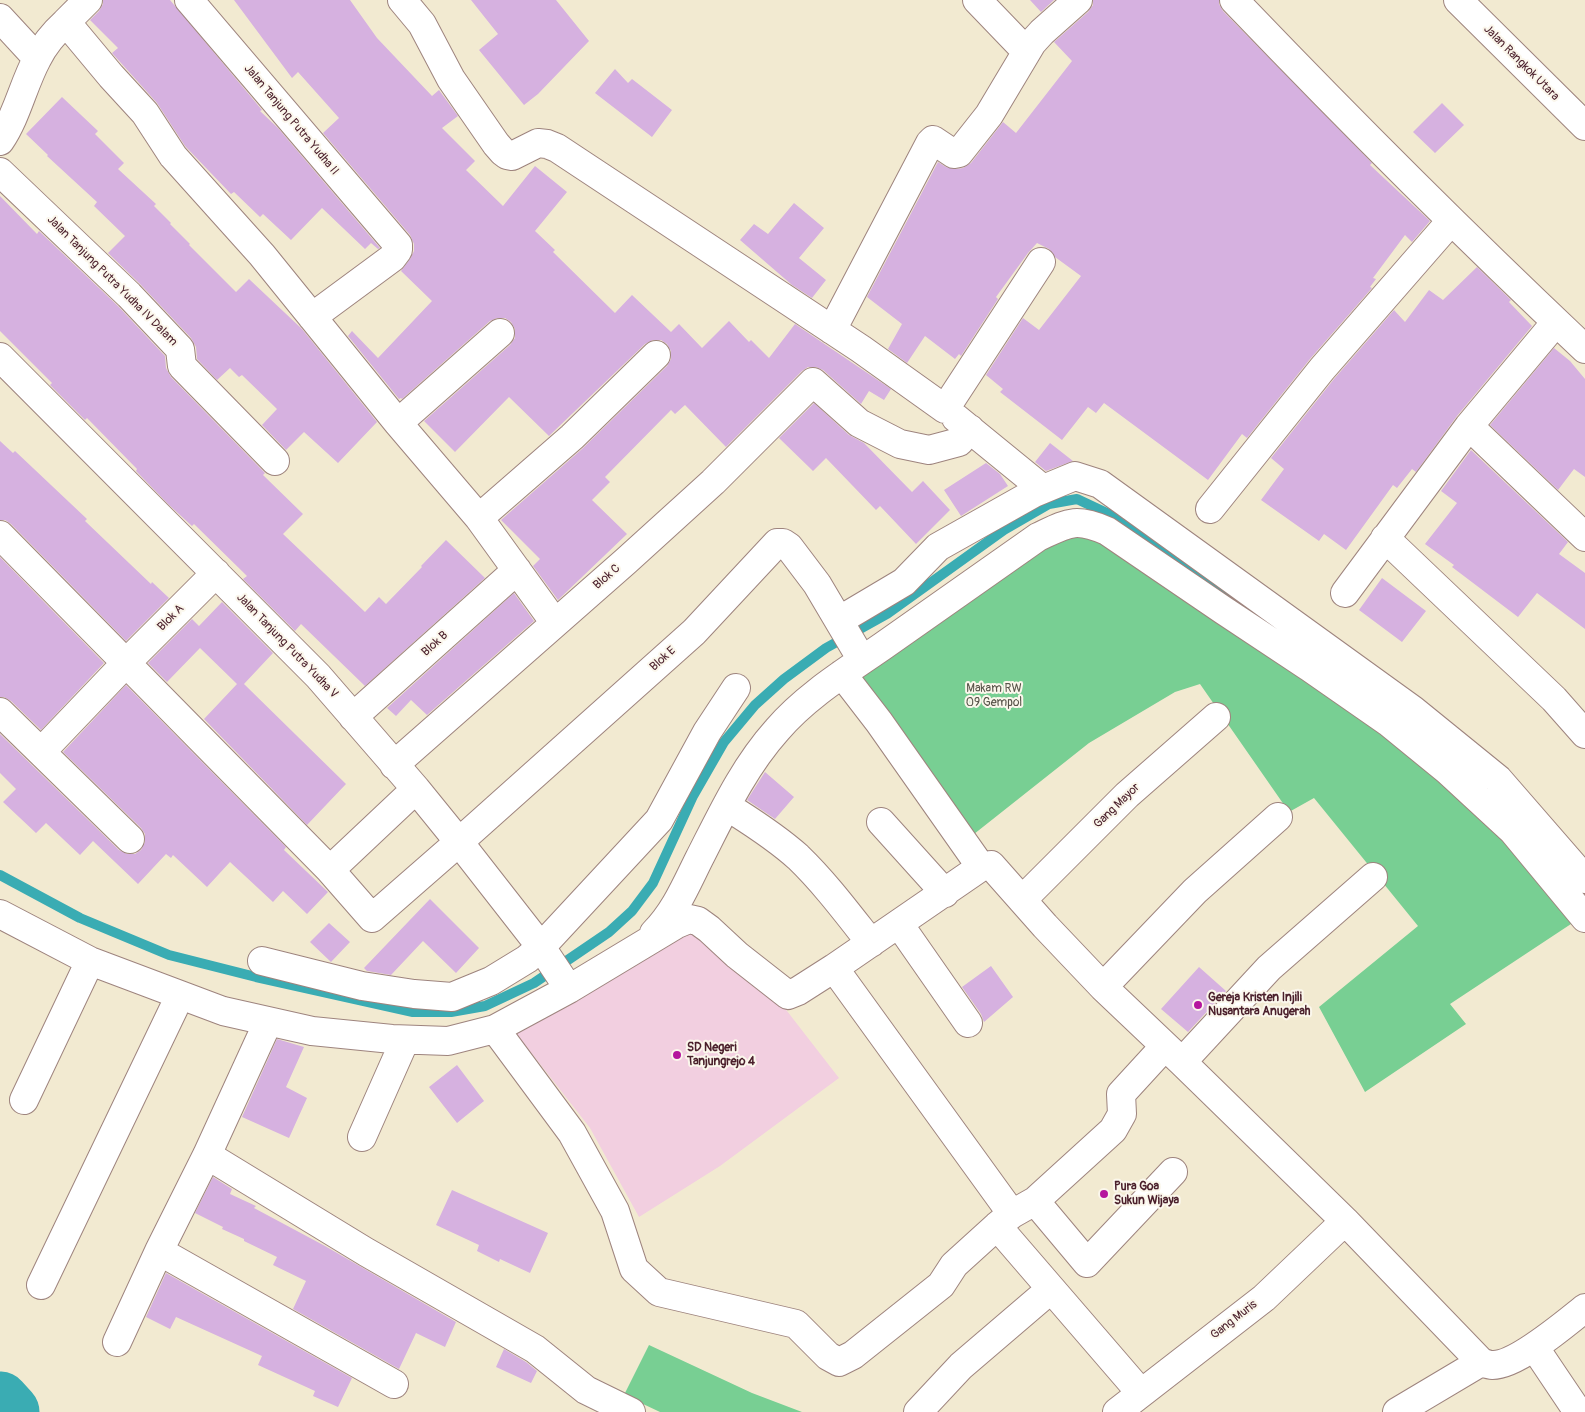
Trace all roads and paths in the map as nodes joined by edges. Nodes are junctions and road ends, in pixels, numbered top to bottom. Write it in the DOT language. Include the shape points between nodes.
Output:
graph roads {
  1 [pos="88,0"];
  2 [pos="189,0"];
  3 [pos="402,0"];
  4 [pos="977,0"];
  5 [pos="1078,0"];
  6 [pos="1234,0"];
  7 [pos="1458,0"];
  8 [pos="0,18"];
  9 [pos="66,22"];
  10 [pos="1026,51"];
  11 [pos="37,58"];
  12 [pos="1585,126"];
  13 [pos="0,141"];
  14 [pos="0,172"];
  15 [pos="1451,220"];
  16 [pos="1040,262"];
  17 [pos="312,317"];
  18 [pos="1556,322"];
  19 [pos="832,330"];
  20 [pos="500,333"];
  21 [pos="1585,349"];
  22 [pos="656,355"];
  23 [pos="0,358"];
  24 [pos="945,409"];
  25 [pos="398,423"];
  26 [pos="1469,426"];
  27 [pos="970,429"];
  28 [pos="275,461"];
  29 [pos="1043,490"];
  30 [pos="1119,500"];
  31 [pos="1210,509"];
  32 [pos="479,518"];
  33 [pos="1099,526"];
  34 [pos="0,535"];
  35 [pos="1585,536"];
  36 [pos="1384,538"];
  37 [pos="517,570"];
  38 [pos="216,573"];
  39 [pos="1345,593"];
  40 [pos="555,623"];
  41 [pos="849,646"];
  42 [pos="126,663"];
  43 [pos="736,688"];
  44 [pos="0,712"];
  45 [pos="353,717"];
  46 [pos="1216,717"];
  47 [pos="1585,734"];
  48 [pos="41,752"];
  49 [pos="394,765"];
  50 [pos="416,790"];
  51 [pos="736,812"];
  52 [pos="1278,817"];
  53 [pos="882,822"];
  54 [pos="130,839"];
  55 [pos="460,842"];
  56 [pos="1576,851"];
  57 [pos="981,867"];
  58 [pos="330,870"];
  59 [pos="1373,877"];
  60 [pos="1585,879"];
  61 [pos="945,893"];
  62 [pos="1022,900"];
  63 [pos="0,914"];
  64 [pos="1585,918"];
  65 [pos="899,924"];
  66 [pos="871,943"];
  67 [pos="640,947"];
  68 [pos="545,952"];
  69 [pos="262,961"];
  70 [pos="88,965"];
  71 [pos="834,968"];
  72 [pos="567,985"];
  73 [pos="1103,987"];
  74 [pos="174,1008"];
  75 [pos="968,1023"];
  76 [pos="495,1029"];
  77 [pos="263,1032"];
  78 [pos="406,1040"];
  79 [pos="1174,1054"];
  80 [pos="24,1100"];
  81 [pos="362,1137"];
  82 [pos="207,1154"];
  83 [pos="1173,1172"];
  84 [pos="1015,1214"];
  85 [pos="1345,1221"];
  86 [pos="159,1251"];
  87 [pos="41,1285"];
  88 [pos="1052,1289"];
  89 [pos="1585,1308"];
  90 [pos="117,1342"];
  91 [pos="1535,1348"];
  92 [pos="1481,1362"];
  93 [pos="394,1384"];
  94 [pos="1141,1393"];
  95 [pos="631,1412"];
  96 [pos="918,1412"];
  97 [pos="1117,1412"];
  98 [pos="1396,1412"];
  99 [pos="1578,1412"];
  1 -- 9 [label="street"];
  2 -- 17 [label="street, Jalan Tanjung Putra Yudha II" via="398,245 392,258"];
  3 -- 19 [label="street" via="422,24 451,79 506,155 512,156 538,143 557,148"];
  4 -- 10 [label="street"];
  5 -- 10 [label="street"];
  6 -- 15 [label="street"];
  7 -- 12 [label="street, Jalan Rangkok Utara"];
  8 -- 11 [label="street"];
  9 -- 11 [label="street"];
  9 -- 17 [label="street" via="145,113 173,156 262,255"];
  10 -- 19 [label="street" via="989,115 959,153 954,154 933,140 930,143"];
  11 -- 13 [label="street" via="8,130"];
  14 -- 28 [label="street, Jalan Tanjung Putra Yudha IV Dalam" via="174,342 180,349 182,366"];
  15 -- 18 [label="street"];
  15 -- 31 [label="street" via="1322,369"];
  16 -- 24 [label="street"];
  17 -- 25 [label="street"];
  18 -- 21 [label="street"];
  18 -- 26 [label="street"];
  19 -- 24 [label="street"];
  20 -- 25 [label="street"];
  22 -- 32 [label="street" via="572,436"];
  23 -- 38 [label="street, Jalan Tanjung Putra Yudha V"];
  24 -- 27 [label="street"];
  25 -- 32 [label="street"];
  26 -- 35 [label="street"];
  26 -- 36 [label="street"];
  27 -- 29 [label="street"];
  27 -- 40 [label="street, Blok C" via="959,442 929,450 900,444 859,423 813,382 713,482"];
  29 -- 30 [label="street" via="1075,476 1100,484"];
  29 -- 41 [label="street" via="938,547"];
  30 -- 33 [label="street"];
  30 -- 56 [label="street" via="1414,710 1498,779"];
  32 -- 37 [label="street"];
  33 -- 41 [label="street" via="1068,523 1038,537"];
  33 -- 64 [label="street" via="1403,734 1512,831"];
  34 -- 42 [label="street"];
  36 -- 39 [label="street"];
  36 -- 47 [label="street" via="1554,699"];
  37 -- 40 [label="street"];
  37 -- 45 [label="street, Blok B"];
  38 -- 42 [label="street, Blok A"];
  38 -- 45 [label="street, Jalan Tanjung Putra Yudha V" via="318,676"];
  40 -- 49 [label="street, Blok C"];
  41 -- 55 [label="street, Blok E" via="817,584 789,547 777,543 694,632"];
  41 -- 57 [label="street" via="879,722"];
  41 -- 67 [label="street" via="807,701 777,729 750,764 676,904"];
  42 -- 48 [label="street, Blok A"];
  42 -- 58 [label="street"];
  43 -- 68 [label="street" via="707,732 659,820 584,902"];
  44 -- 48 [label="street"];
  45 -- 49 [label="street, Jalan Tanjung Putra Yudha V"];
  46 -- 62 [label="street, Gang Mayor" via="1128,795"];
  48 -- 54 [label="street"];
  49 -- 50 [label="street, Jalan Tanjung Putra Yudha V"];
  50 -- 55 [label="street, Jalan Tanjung Putra Yudha V"];
  50 -- 58 [label="street"];
  51 -- 66 [label="street" via="772,835 799,858"];
  52 -- 73 [label="street" via="1195,891"];
  53 -- 61 [label="street"];
  55 -- 58 [label="street" via="372,918"];
  55 -- 68 [label="street, Jalan Tanjung Putra Yudha V"];
  56 -- 60 [label="street"];
  57 -- 61 [label="street"];
  57 -- 62 [label="street" via="991,865"];
  59 -- 79 [label="street"];
  61 -- 65 [label="street"];
  62 -- 73 [label="street"];
  63 -- 70 [label="street"];
  65 -- 66 [label="street"];
  65 -- 75 [label="street"];
  66 -- 71 [label="street"];
  67 -- 71 [label="street" via="689,919 709,929 788,995"];
  67 -- 72 [label="street"];
  68 -- 69 [label="street" via="491,981 452,996 362,986"];
  68 -- 72 [label="street, Jalan Tanjung Putra Yudha V"];
  70 -- 74 [label="street"];
  70 -- 77 [label="street" via="223,1011"];
  70 -- 80 [label="street"];
  71 -- 84 [label="street"];
  72 -- 76 [label="street"];
  73 -- 79 [label="street"];
  74 -- 77 [label="street"];
  74 -- 87 [label="street"];
  76 -- 78 [label="street" via="448,1041"];
  76 -- 84 [label="street" via="572,1132 615,1211 634,1269 660,1292 796,1324 828,1356 839,1362 854,1355 941,1285 954,1265"];
  77 -- 78 [label="street" via="312,1031"];
  77 -- 82 [label="street"];
  78 -- 81 [label="street"];
  79 -- 84 [label="street" via="1121,1094 1122,1114 1113,1130"];
  79 -- 85 [label="street"];
  82 -- 86 [label="street"];
  82 -- 95 [label="street" via="366,1252 536,1349 586,1390"];
  83 -- 84 [label="street" via="1087,1264"];
  84 -- 88 [label="street"];
  85 -- 92 [label="street"];
  85 -- 94 [label="street, Gang Muris" via="1264,1298"];
  86 -- 90 [label="street"];
  86 -- 93 [label="street"];
  88 -- 94 [label="street"];
  88 -- 96 [label="street" via="961,1366"];
  89 -- 91 [label="street"];
  91 -- 92 [label="street" via="1494,1366"];
  91 -- 99 [label="street"];
  92 -- 98 [label="street"];
  94 -- 97 [label="street, Gang Muris"];
}
